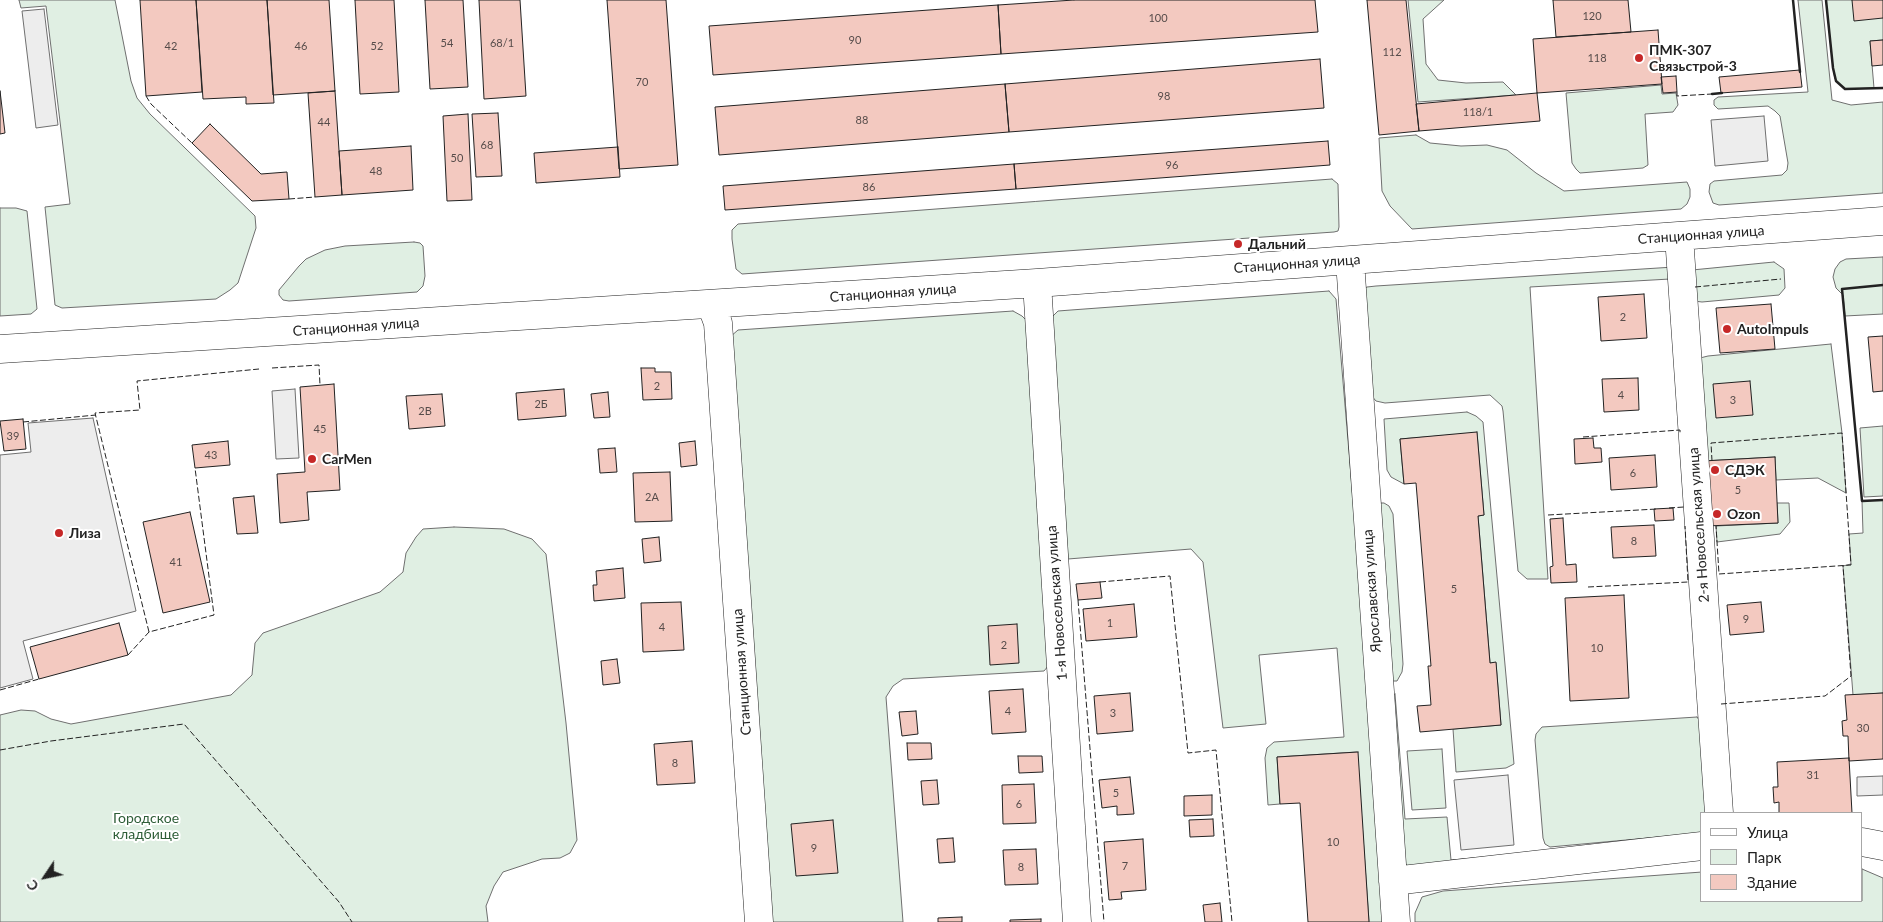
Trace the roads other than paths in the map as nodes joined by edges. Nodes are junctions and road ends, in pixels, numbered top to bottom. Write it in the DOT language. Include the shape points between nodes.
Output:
graph roads {
  1 [pos="1883,221"];
  2 [pos="1680,236"];
  3 [pos="1350,261"];
  4 [pos="1037,284"];
  5 [pos="711,304"];
  6 [pos="0,349"];
  7 [pos="1719,812"];
  8 [pos="1863,842"];
  9 [pos="1700,846"];
  10 [pos="1883,846"];
  11 [pos="1393,881"];
  12 [pos="759,922"];
  13 [pos="1078,922"];
  14 [pos="1396,922"];
  1 -- 2 [label="street, Станционная улица"];
  2 -- 3 [label="street, Станционная улица"];
  2 -- 7 [label="street, 2-я Новосельская улица"];
  3 -- 4 [label="street, Станционная улица"];
  3 -- 11 [label="street, Ярославская улица"];
  4 -- 5 [label="street, Станционная улица"];
  4 -- 13 [label="street, 1-я Новосельская улица"];
  5 -- 6 [label="street, Станционная улица"];
  5 -- 12 [label="street, Станционная улица" via="718,324"];
  8 -- 10 [label="street"];
  9 -- 11 [label="street"];
  11 -- 14 [label="street, Ярославская улица"];
}
